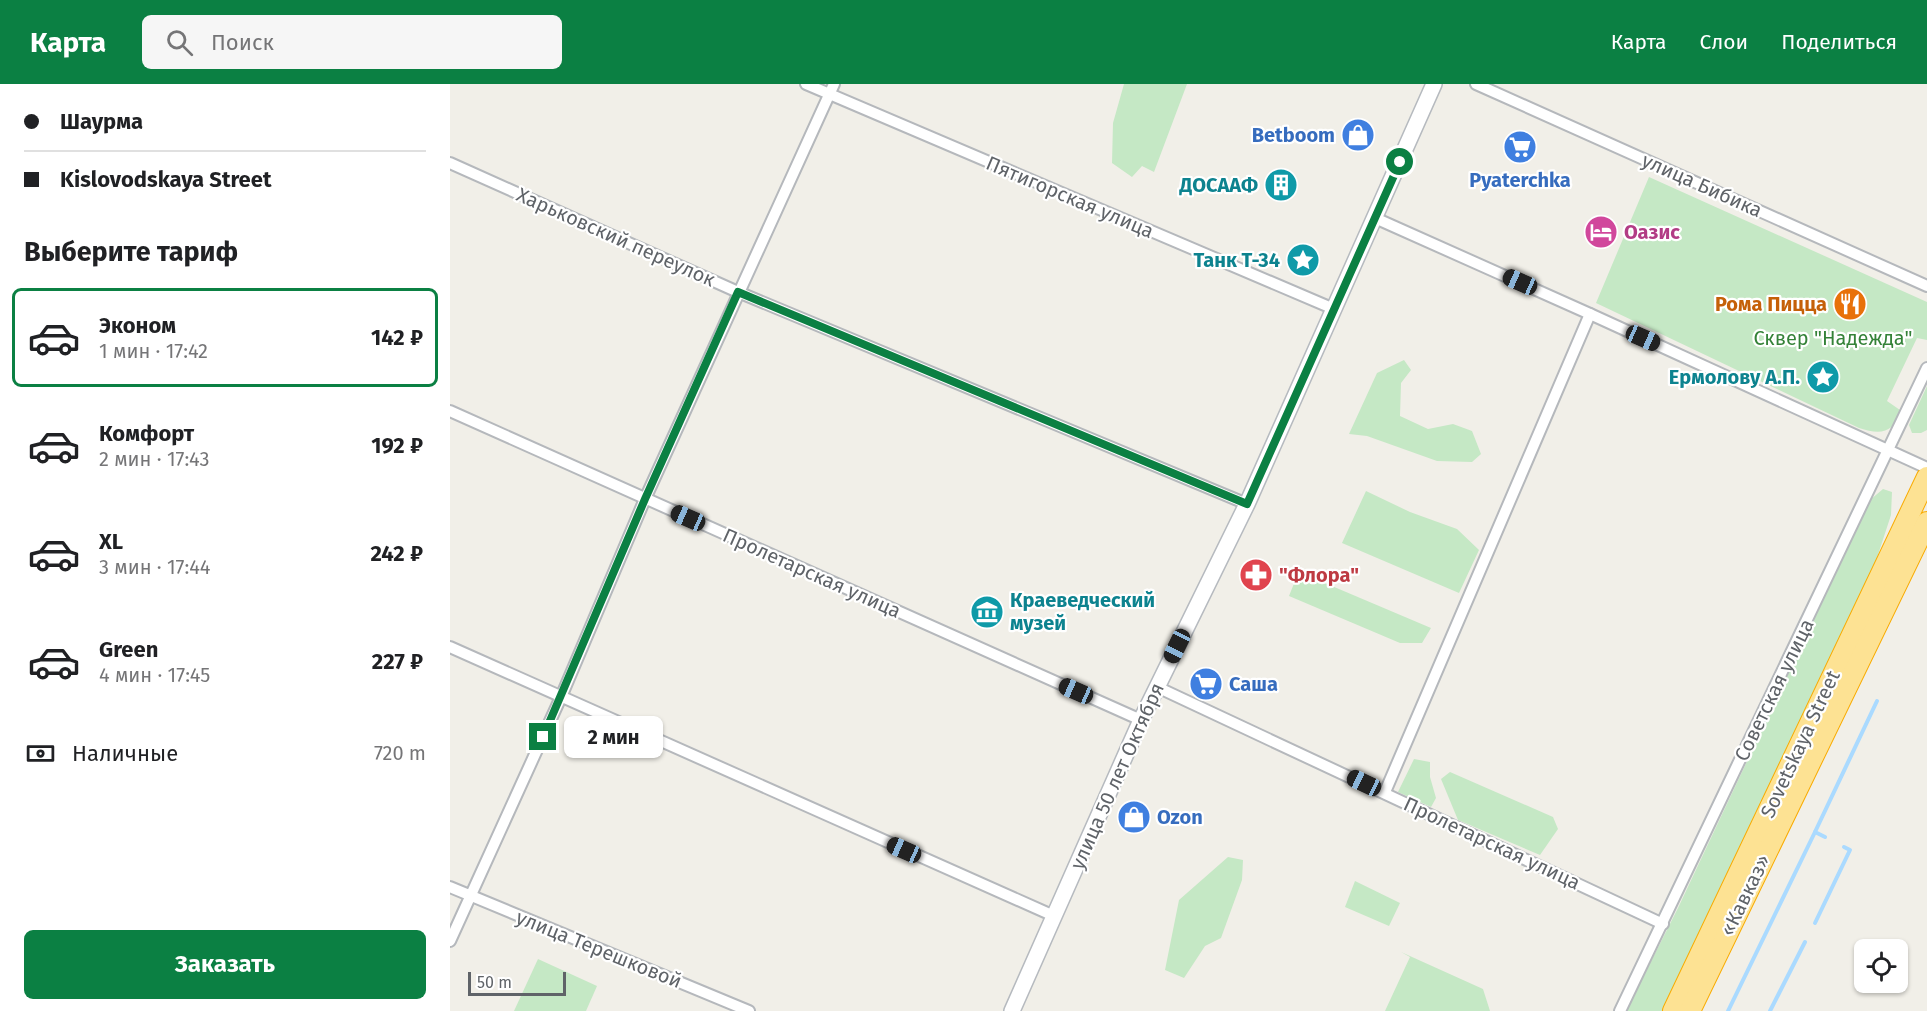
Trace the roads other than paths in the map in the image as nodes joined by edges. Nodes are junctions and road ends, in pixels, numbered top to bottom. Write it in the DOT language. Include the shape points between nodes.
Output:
graph roads {
  1 [pos="806,84"];
  2 [pos="1434,84"];
  3 [pos="1476,84"];
  4 [pos="832,89"];
  5 [pos="450,163"];
  6 [pos="1375,218"];
  7 [pos="1927,286"];
  8 [pos="738,292"];
  9 [pos="1334,309"];
  10 [pos="1590,314"];
  11 [pos="1927,368"];
  12 [pos="450,411"];
  13 [pos="1889,451"];
  14 [pos="1927,468"];
  15 [pos="1927,477"];
  16 [pos="645,499"];
  17 [pos="1247,504"];
  18 [pos="1927,522"];
  19 [pos="450,647"];
  20 [pos="1157,687"];
  21 [pos="561,697"];
  22 [pos="1141,720"];
  23 [pos="1384,792"];
  24 [pos="450,887"];
  25 [pos="470,896"];
  26 [pos="1054,916"];
  27 [pos="1663,924"];
  28 [pos="450,940"];
  29 [pos="749,1011"];
  30 [pos="1012,1011"];
  31 [pos="1620,1011"];
  32 [pos="1673,1011"];
  33 [pos="1690,1011"];
  1 -- 4 [label="street, Пятигорская улица"];
  2 -- 6 [label="main road, улица 50 лет Октября"];
  3 -- 7 [label="street, улица Бибика"];
  4 -- 8 [label="street"];
  4 -- 9 [label="street, Пятигорская улица"];
  5 -- 8 [label="street, Харьковский переулок"];
  6 -- 9 [label="main road, улица 50 лет Октября"];
  6 -- 10 [label="street"];
  8 -- 16 [label="street"];
  8 -- 17 [label="street, Харьковский переулок"];
  9 -- 17 [label="main road, улица 50 лет Октября"];
  10 -- 13 [label="street"];
  10 -- 23 [label="street"];
  11 -- 13 [label="street, Советская улица"];
  12 -- 16 [label="street, Пролетарская улица"];
  13 -- 14 [label="street"];
  13 -- 27 [label="street, Советская улица"];
  15 -- 32 [label="highway, Sovetskaya Street"];
  16 -- 21 [label="street"];
  16 -- 22 [label="street, Пролетарская улица"];
  17 -- 20 [label="main road, улица 50 лет Октября"];
  18 -- 33 [label="highway, «Кавказ»"];
  19 -- 21 [label="street"];
  20 -- 22 [label="main road, улица 50 лет Октября"];
  20 -- 23 [label="street, Пролетарская улица"];
  21 -- 25 [label="street"];
  21 -- 26 [label="street"];
  22 -- 26 [label="main road, улица 50 лет Октября"];
  23 -- 27 [label="street, Пролетарская улица"];
  24 -- 25 [label="street, улица Терешковой"];
  25 -- 28 [label="street"];
  25 -- 29 [label="street, улица Терешковой"];
  26 -- 30 [label="main road, улица 50 лет Октября"];
  27 -- 31 [label="street, Советская улица"];
}
